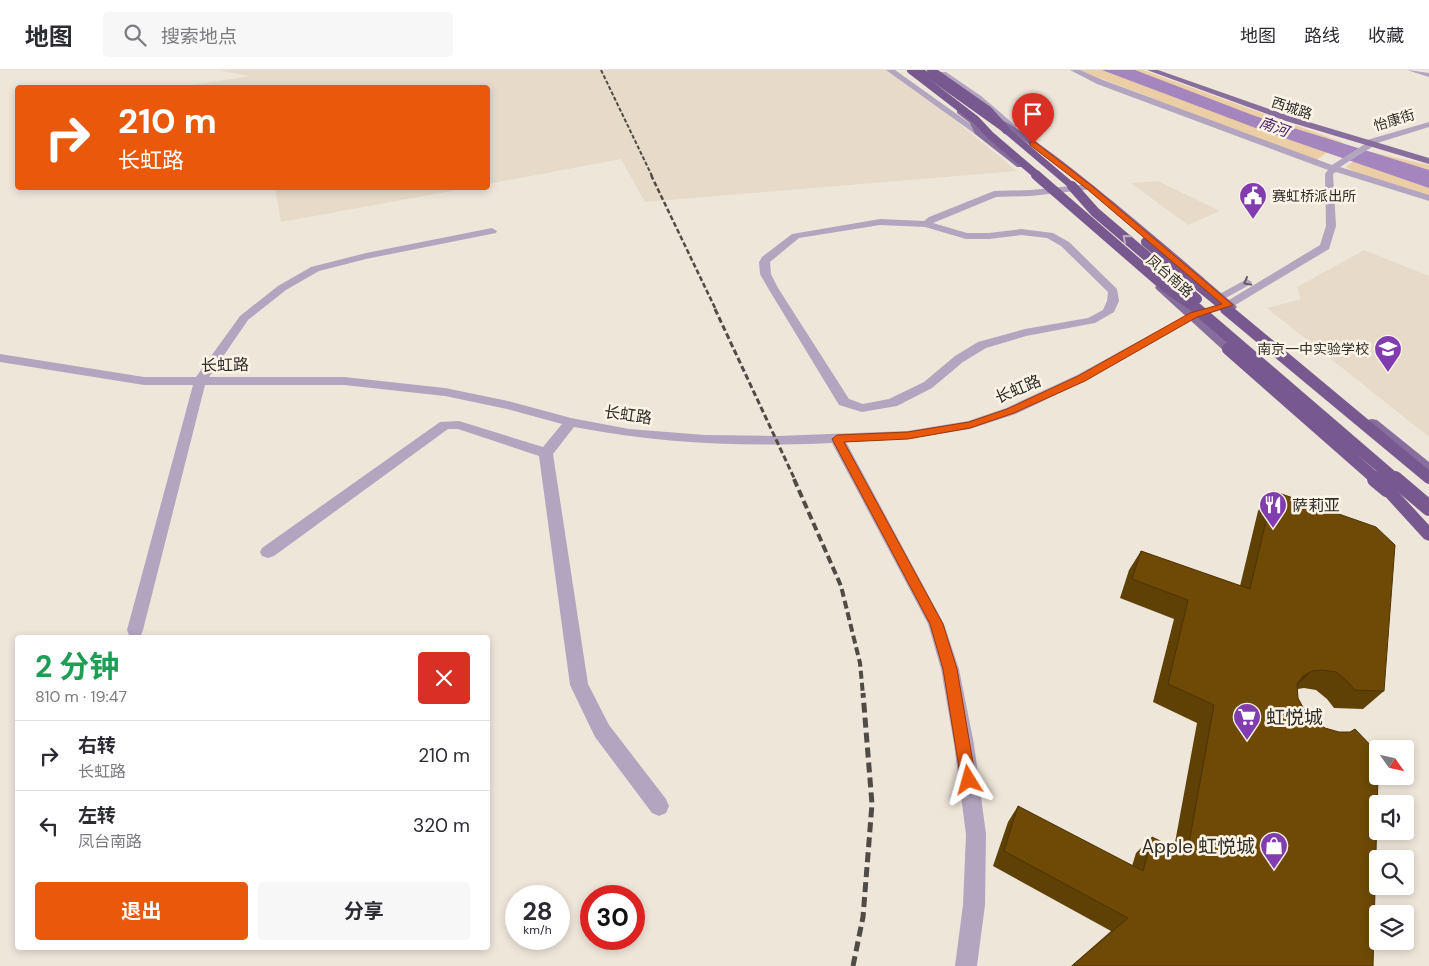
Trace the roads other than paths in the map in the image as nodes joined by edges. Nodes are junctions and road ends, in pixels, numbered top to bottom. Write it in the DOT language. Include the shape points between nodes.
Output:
graph roads {
  1 [pos="890,70"];
  2 [pos="898,70"];
  3 [pos="904,70"];
  4 [pos="911,70"];
  5 [pos="920,70"];
  6 [pos="930,70"];
  7 [pos="938,70"];
  8 [pos="1074,70"];
  9 [pos="1151,70"];
  10 [pos="1163,70"];
  11 [pos="1412,70"];
  12 [pos="1429,75"];
  13 [pos="1429,124"];
  14 [pos="1009,129"];
  15 [pos="978,132"];
  16 [pos="990,135"];
  17 [pos="1364,144"];
  18 [pos="1429,157"];
  19 [pos="1429,161"];
  20 [pos="1334,164"];
  21 [pos="1072,186"];
  22 [pos="1090,187"];
  23 [pos="1051,192"];
  24 [pos="1429,198"];
  25 [pos="926,224"];
  26 [pos="492,231"];
  27 [pos="1165,287"];
  28 [pos="1224,301"];
  29 [pos="1194,315"];
  30 [pos="0,358"];
  31 [pos="200,381"];
  32 [pos="571,422"];
  33 [pos="837,439"];
  34 [pos="546,453"];
  35 [pos="1429,469"];
  36 [pos="1429,478"];
  37 [pos="1387,490"];
  38 [pos="1429,497"];
  39 [pos="1429,508"];
  40 [pos="1429,526"];
  41 [pos="1429,536"];
  42 [pos="268,552"];
  43 [pos="135,630"];
  44 [pos="659,806"];
  45 [pos="966,966"];
  1 -- 15 [label="street"];
  2 -- 16 [label="highway, bridge"];
  3 -- 15 [label="main road, 凤台南路" via="973,122"];
  4 -- 16 [label="highway, 凤台南路, bridge" via="976,120"];
  5 -- 14 [label="highway, 凤台南路, bridge"];
  6 -- 14 [label="main road, 凤台南路"];
  7 -- 14 [label="street" via="978,98"];
  8 -- 20 [label="street"];
  9 -- 17 [label="main road, 西城路"];
  10 -- 17 [label="main road, 西城路"];
  11 -- 12 [label="street"];
  13 -- 17 [label="street, 怡康街"];
  14 -- 21 [label="highway, 凤台南路"];
  14 -- 22 [label="main road, 凤台南路"];
  15 -- 23 [label="main road, 凤台南路"];
  16 -- 27 [label="highway, 凤台南路, bridge"];
  17 -- 18 [label="main road, 西城路"];
  17 -- 19 [label="main road, 西城路"];
  17 -- 20 [label="street, 怡康街"];
  20 -- 24 [label="street"];
  20 -- 28 [label="street, 长虹路" via="1329,174 1331,226 1324,247"];
  21 -- 36 [label="highway, 凤台南路, bridge" via="1110,211"];
  38 -- 21 [label="highway, one-way, bridge" via="1095,212"];
  22 -- 23 [label="street"];
  22 -- 28 [label="main road, 凤台南路"];
  23 -- 25 [label="street" via="994,194 940,215"];
  23 -- 29 [label="main road, 凤台南路"];
  25 -- 25 [label="street" via="880,222 806,233 783,244 763,263 773,288 844,402 862,408 892,403 928,385 982,345 1091,321 1108,312 1113,301 1113,290 1058,239 1036,232 966,236"];
  26 -- 31 [label="street" via="315,268 282,288 244,318"];
  27 -- 37 [label="highway, bridge" via="1187,312"];
  27 -- 39 [label="highway, bridge" via="1196,308"];
  28 -- 29 [label="street, 长虹路"];
  28 -- 35 [label="main road, 凤台南路"];
  29 -- 33 [label="street, 长虹路" via="1081,378 995,417 940,431"];
  29 -- 41 [label="main road, 凤台南路"];
  30 -- 31 [label="street, 长虹路" via="144,381"];
  31 -- 32 [label="street, 长虹路" via="344,381 446,392"];
  31 -- 43 [label="street"];
  32 -- 33 [label="street, 长虹路" via="629,433 705,440"];
  32 -- 34 [label="street"];
  33 -- 45 [label="street" via="936,624 950,669 976,834 974,906"];
  34 -- 42 [label="street" via="459,425 445,425"];
  34 -- 44 [label="street" via="579,685 602,731"];
  37 -- 40 [label="highway"];
  37 -- 41 [label="highway"];
}
